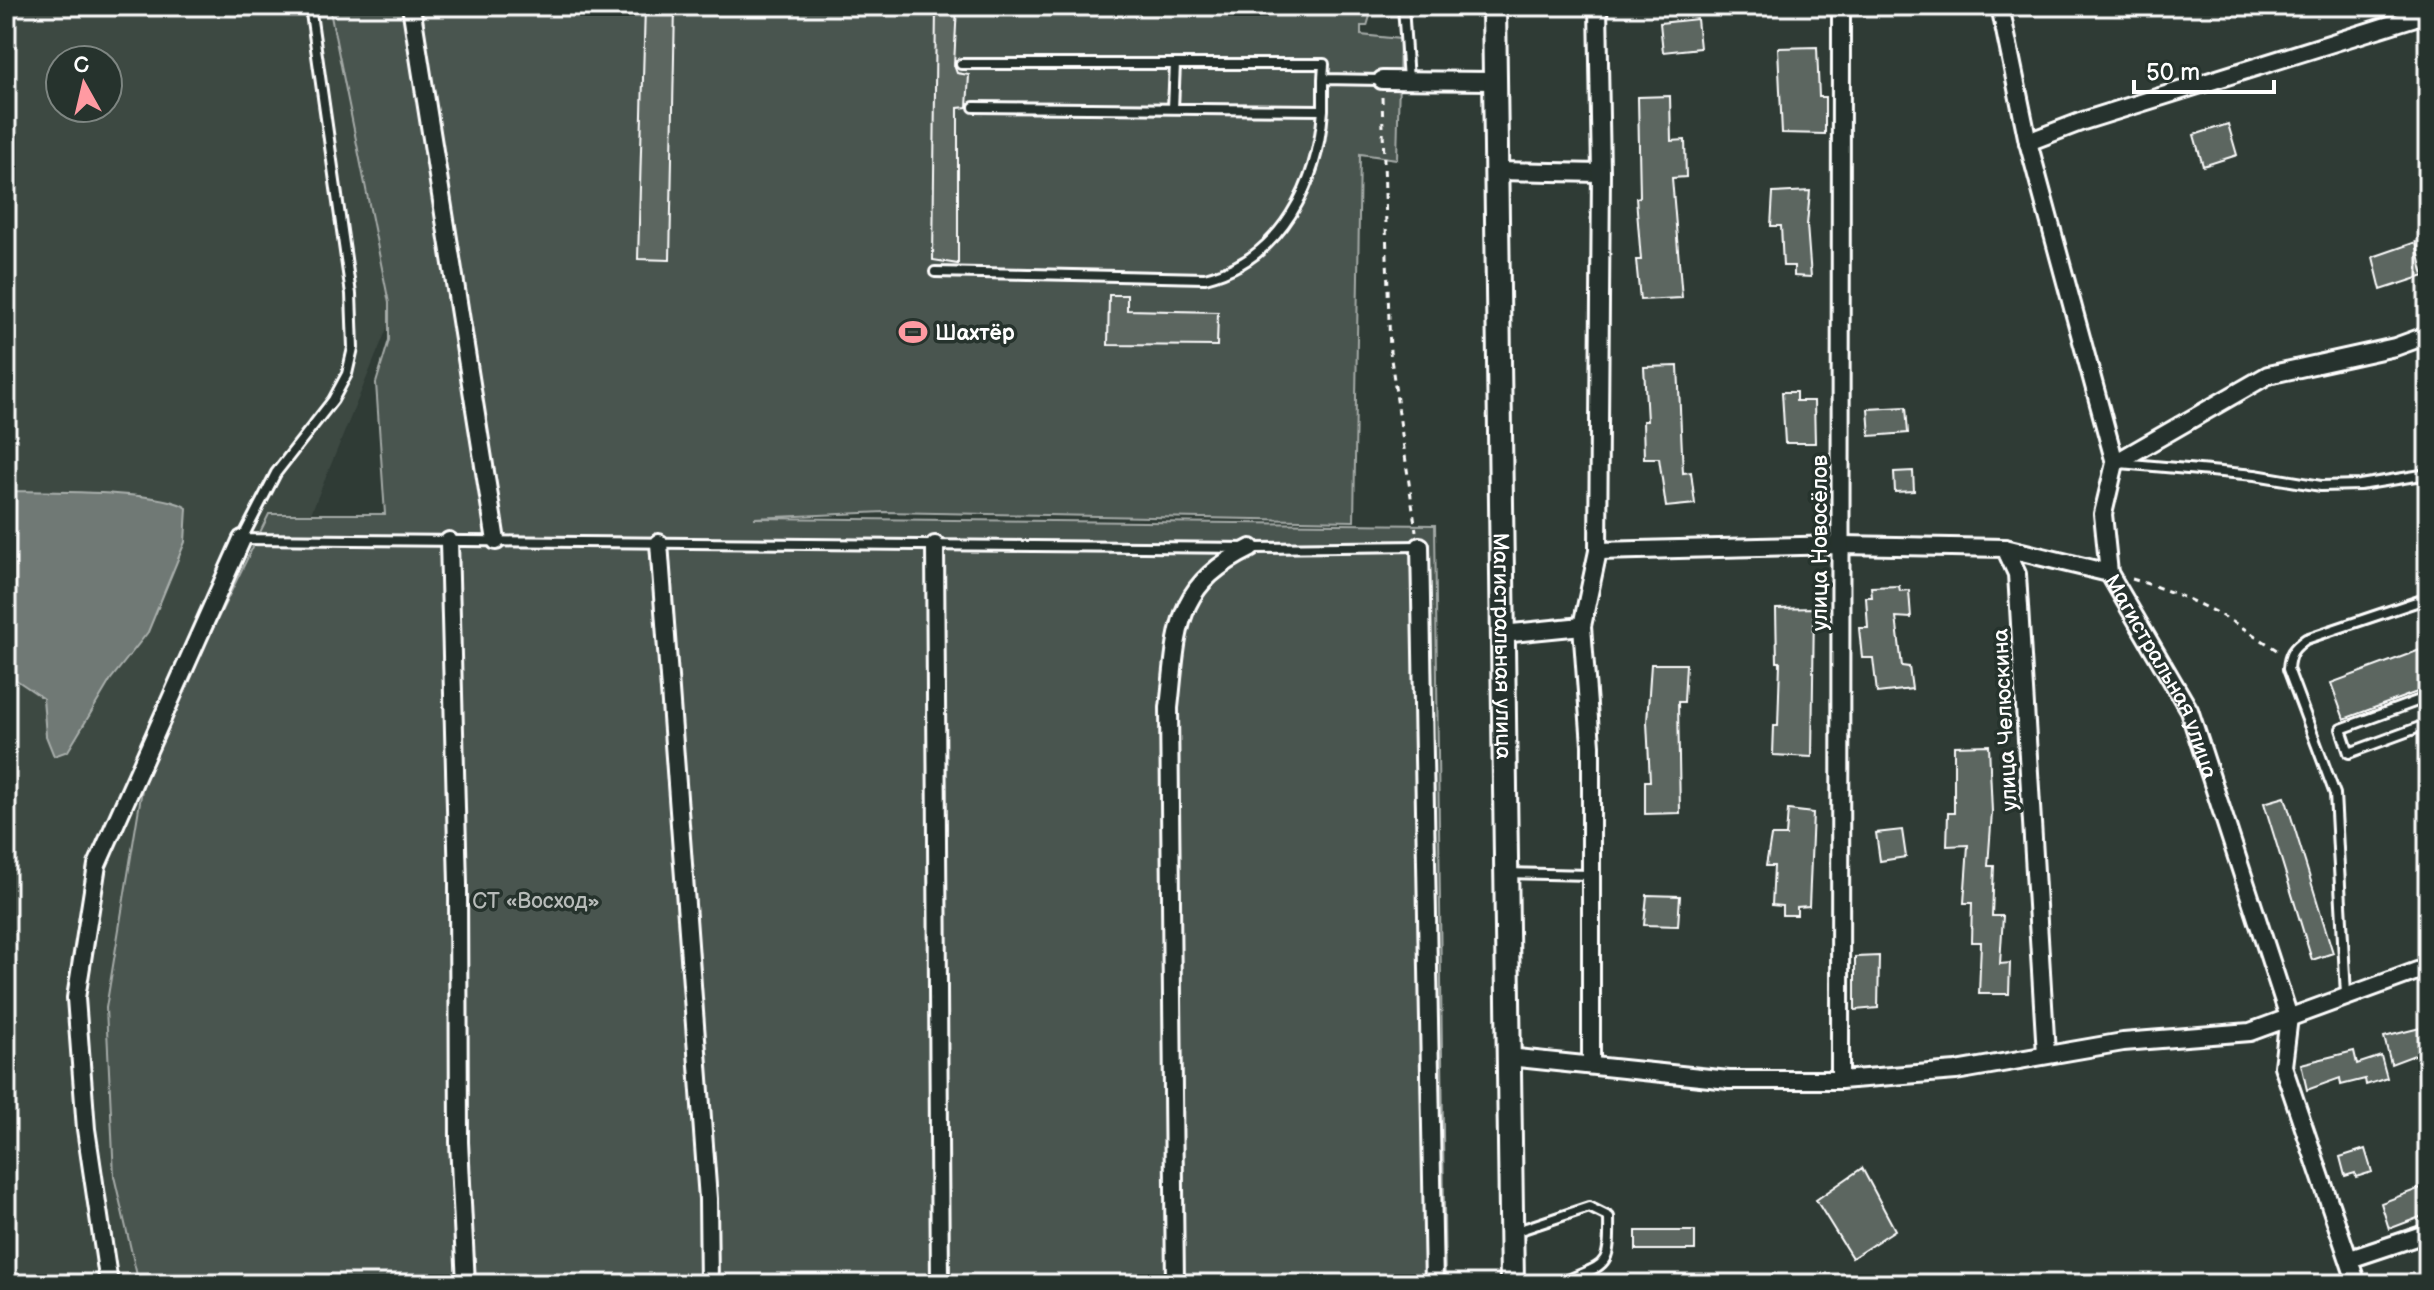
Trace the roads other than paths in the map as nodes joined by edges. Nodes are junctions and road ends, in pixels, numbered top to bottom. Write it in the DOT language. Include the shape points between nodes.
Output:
graph roads {
  1 [pos="310,6"];
  2 [pos="411,6"];
  3 [pos="1403,6"];
  4 [pos="1494,6"];
  5 [pos="1598,6"];
  6 [pos="1841,6"];
  7 [pos="2000,6"];
  8 [pos="2428,13"];
  9 [pos="961,64"];
  10 [pos="1175,64"];
  11 [pos="1323,79"];
  12 [pos="1382,80"];
  13 [pos="1408,80"];
  14 [pos="1495,81"];
  15 [pos="974,107"];
  16 [pos="1173,108"];
  17 [pos="1323,110"];
  18 [pos="2028,142"];
  19 [pos="1496,171"];
  20 [pos="1601,173"];
  21 [pos="935,272"];
  22 [pos="2428,335"];
  23 [pos="2115,463"];
  24 [pos="2428,474"];
  25 [pos="242,539"];
  26 [pos="449,541"];
  27 [pos="496,541"];
  28 [pos="659,543"];
  29 [pos="935,545"];
  30 [pos="1842,545"];
  31 [pos="1420,546"];
  32 [pos="1251,548"];
  33 [pos="2005,548"];
  34 [pos="1598,551"];
  35 [pos="2109,573"];
  36 [pos="2428,598"];
  37 [pos="1582,626"];
  38 [pos="1502,634"];
  39 [pos="2428,697"];
  40 [pos="2428,724"];
  41 [pos="1505,873"];
  42 [pos="1590,875"];
  43 [pos="2428,967"];
  44 [pos="2346,995"];
  45 [pos="2289,1017"];
  46 [pos="2046,1054"];
  47 [pos="1508,1057"];
  48 [pos="1591,1063"];
  49 [pos="1840,1080"];
  50 [pos="1511,1232"];
  51 [pos="2428,1233"];
  52 [pos="2350,1259"];
  53 [pos="109,1284"];
  54 [pos="466,1284"];
  55 [pos="709,1284"];
  56 [pos="940,1284"];
  57 [pos="1175,1284"];
  58 [pos="1434,1284"];
  59 [pos="1512,1284"];
  60 [pos="1559,1284"];
  61 [pos="2357,1284"];
  1 -- 25 [label="lane" via="351,294 353,348 333,400 276,473"];
  2 -- 27 [label="street"];
  3 -- 13 [label="lane"];
  4 -- 14 [label="main road, Магистральная улица"];
  5 -- 20 [label="street"];
  6 -- 30 [label="street, улица Новосёлов"];
  7 -- 18 [label="street, Магистральная улица"];
  8 -- 18 [label="street"];
  9 -- 10 [label="lane"];
  10 -- 11 [label="lane" via="1324,64"];
  10 -- 16 [label="lane"];
  11 -- 12 [label="lane"];
  11 -- 17 [label="lane"];
  12 -- 13 [label="street"];
  13 -- 14 [label="street"];
  14 -- 19 [label="main road, Магистральная улица"];
  15 -- 16 [label="lane"];
  16 -- 17 [label="lane"];
  17 -- 21 [label="lane" via="1319,156 1309,185 1275,235 1230,272 1205,278"];
  18 -- 23 [label="street, Магистральная улица"];
  19 -- 20 [label="street"];
  19 -- 38 [label="main road, Магистральная улица"];
  20 -- 34 [label="street"];
  22 -- 23 [label="street" via="2268,375"];
  23 -- 24 [label="lane" via="2321,486"];
  23 -- 35 [label="street, Магистральная улица" via="2103,514"];
  25 -- 26 [label="lane"];
  25 -- 53 [label="street" via="97,865 76,998 86,1129"];
  26 -- 27 [label="lane"];
  26 -- 54 [label="street"];
  27 -- 28 [label="lane"];
  28 -- 29 [label="lane"];
  28 -- 55 [label="street" via="708,1199"];
  29 -- 32 [label="lane"];
  29 -- 56 [label="street"];
  30 -- 33 [label="street"];
  30 -- 34 [label="street"];
  30 -- 49 [label="street, улица Новосёлов"];
  31 -- 32 [label="lane"];
  31 -- 58 [label="street"];
  32 -- 57 [label="street" via="1212,570 1188,601 1169,708"];
  33 -- 35 [label="street"];
  33 -- 46 [label="street, улица Челюскина" via="2017,574"];
  34 -- 37 [label="street"];
  35 -- 45 [label="street, Магистральная улица" via="2189,710"];
  36 -- 44 [label="lane" via="2306,639 2289,658 2288,669 2335,794"];
  37 -- 38 [label="street"];
  37 -- 42 [label="street" via="1591,745"];
  38 -- 41 [label="main road, Магистральная улица"];
  39 -- 40 [label="lane" via="2341,729 2349,753"];
  41 -- 42 [label="lane"];
  41 -- 47 [label="main road, Магистральная улица"];
  42 -- 48 [label="street"];
  43 -- 44 [label="street"];
  44 -- 45 [label="street"];
  45 -- 46 [label="street" via="2250,1032"];
  45 -- 52 [label="street" via="2283,1066"];
  46 -- 49 [label="street" via="1956,1071"];
  47 -- 48 [label="street"];
  47 -- 50 [label="main road, Магистральная улица"];
  48 -- 49 [label="street" via="1729,1080"];
  50 -- 59 [label="main road, Магистральная улица"];
  50 -- 60 [label="lane" via="1589,1207 1609,1217 1605,1262"];
  51 -- 52 [label="street"];
  52 -- 61 [label="street"];
}
